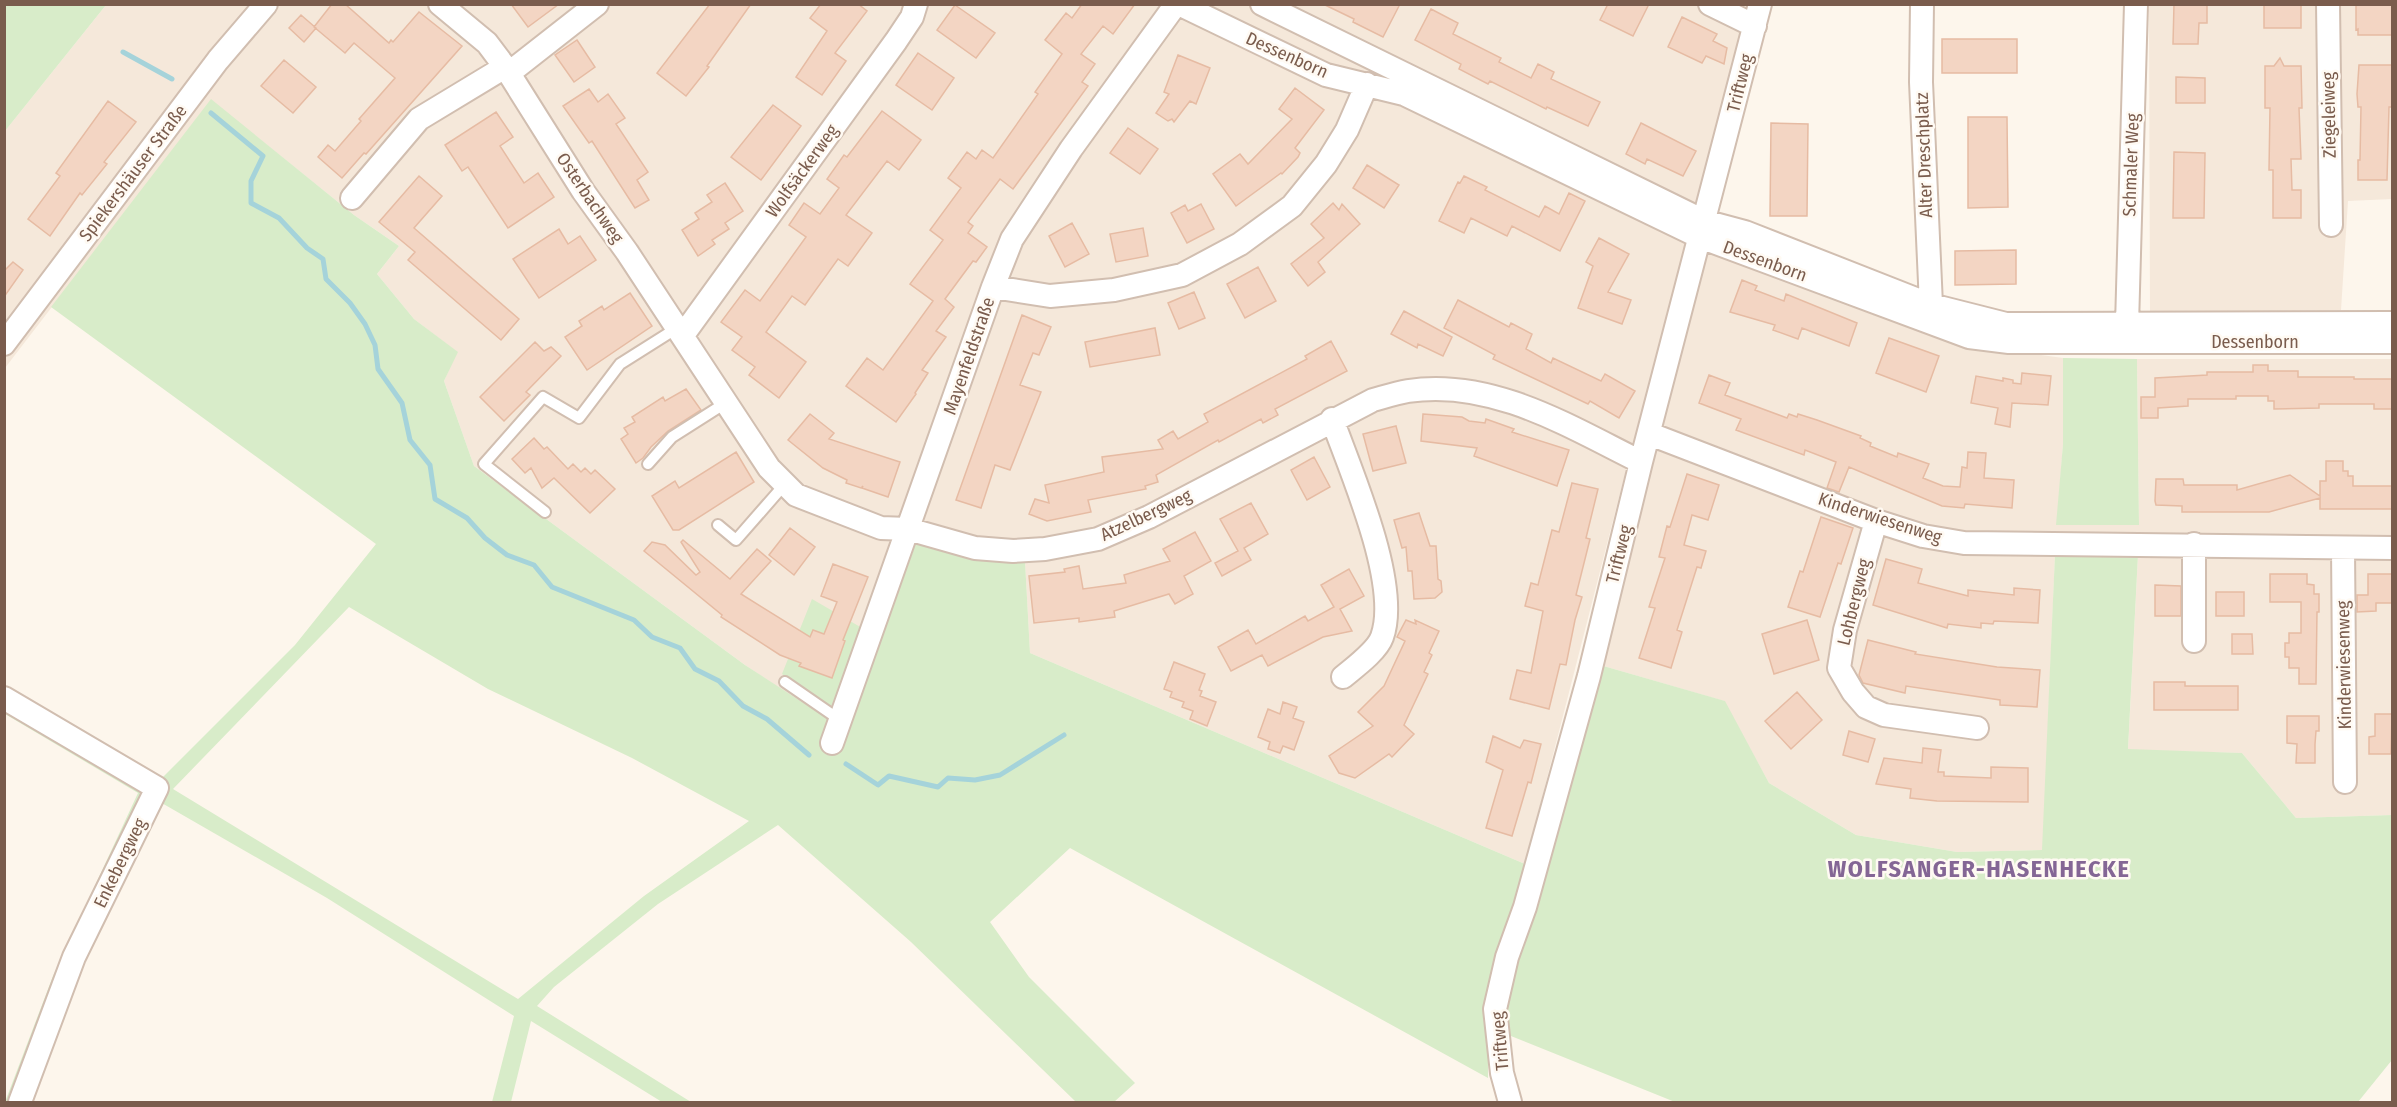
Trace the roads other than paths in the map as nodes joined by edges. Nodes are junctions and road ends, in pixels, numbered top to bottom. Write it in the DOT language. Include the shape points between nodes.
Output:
graph roads {
  1 [pos="266,4"];
  2 [pos="440,4"];
  3 [pos="597,4"];
  4 [pos="916,4"];
  5 [pos="1178,4"];
  6 [pos="1262,4"];
  7 [pos="1710,4"];
  8 [pos="1922,4"];
  9 [pos="2136,4"];
  10 [pos="2328,4"];
  11 [pos="1757,15"];
  12 [pos="507,70"];
  13 [pos="1367,84"];
  14 [pos="352,198"];
  15 [pos="2331,225"];
  16 [pos="1702,229"];
  17 [pos="993,287"];
  18 [pos="1931,305"];
  19 [pos="2392,323"];
  20 [pos="2127,325"];
  21 [pos="680,331"];
  22 [pos="2392,342"];
  23 [pos="4,344"];
  24 [pos="727,402"];
  25 [pos="1332,419"];
  26 [pos="1650,434"];
  27 [pos="1641,462"];
  28 [pos="648,464"];
  29 [pos="784,484"];
  30 [pos="545,512"];
  31 [pos="1876,521"];
  32 [pos="718,525"];
  33 [pos="909,529"];
  34 [pos="2194,544"];
  35 [pos="2343,548"];
  36 [pos="2392,548"];
  37 [pos="2194,641"];
  38 [pos="1343,676"];
  39 [pos="785,682"];
  40 [pos="4,698"];
  41 [pos="840,721"];
  42 [pos="1977,728"];
  43 [pos="832,743"];
  44 [pos="2345,782"];
  45 [pos="20,1102"];
  46 [pos="1510,1102"];
  1 -- 23 [label="street, Spiekershäuser Straße" via="218,60"];
  2 -- 12 [label="street, Osterbachweg" via="487,43"];
  3 -- 12 [label="street"];
  4 -- 21 [label="street, Wolfsäckerweg" via="896,41"];
  5 -- 13 [label="street, Dessenborn" via="1326,75"];
  5 -- 17 [label="street, Mayenfeldstraße" via="1071,149 1012,239"];
  6 -- 16 [label="street, Dessenborn"];
  7 -- 11 [label="street"];
  8 -- 18 [label="street, Alter Dreschplatz" via="1921,82"];
  9 -- 20 [label="street, Schmaler Weg"];
  10 -- 15 [label="street, Ziegeleiweg"];
  11 -- 16 [label="street, Triftweg"];
  12 -- 14 [label="street" via="419,119"];
  12 -- 21 [label="street, Osterbachweg"];
  13 -- 16 [label="street, Dessenborn" via="1404,94"];
  13 -- 17 [label="street" via="1347,130 1326,164 1292,206 1240,244 1182,275 1114,290 1050,296"];
  16 -- 18 [label="street, Dessenborn" via="1745,232"];
  16 -- 22 [label="street, Dessenborn" via="1969,337 2009,342"];
  16 -- 26 [label="street, Triftweg"];
  17 -- 33 [label="street, Mayenfeldstraße"];
  18 -- 20 [label="street, Dessenborn" via="2006,324"];
  19 -- 20 [label="street, Dessenborn"];
  21 -- 24 [label="street, Osterbachweg"];
  21 -- 30 [label="lane" via="620,364 579,418 543,397 484,464"];
  24 -- 28 [label="lane" via="672,437"];
  24 -- 29 [label="street, Osterbachweg"];
  25 -- 27 [label="street, Atzelbergweg" via="1373,400 1408,391 1469,392 1501,398 1555,419"];
  25 -- 33 [label="street, Atzelbergweg" via="1149,517 1098,539 1013,551 975,548"];
  25 -- 38 [label="street" via="1379,555 1387,602 1382,638 1361,663"];
  26 -- 27 [label="street, Triftweg"];
  26 -- 31 [label="street, Kinderwiesenweg"];
  27 -- 46 [label="street, Triftweg" via="1589,676 1495,1009 1502,1073"];
  29 -- 32 [label="lane" via="736,540"];
  29 -- 33 [label="street, Osterbachweg" via="796,495 881,528"];
  31 -- 34 [label="street, Kinderwiesenweg" via="1923,536 1964,543"];
  31 -- 42 [label="street, Lohbergweg" via="1845,630 1839,668 1866,707 1884,715"];
  33 -- 41 [label="street, Mayenfeldstraße"];
  34 -- 35 [label="street, Kinderwiesenweg"];
  34 -- 37 [label="street"];
  35 -- 36 [label="street, Kinderwiesenweg"];
  35 -- 44 [label="street, Kinderwiesenweg"];
  39 -- 41 [label="lane"];
  40 -- 45 [label="street, Enkebergweg" via="157,788 74,957"];
  41 -- 43 [label="street, Mayenfeldstraße"];
}
